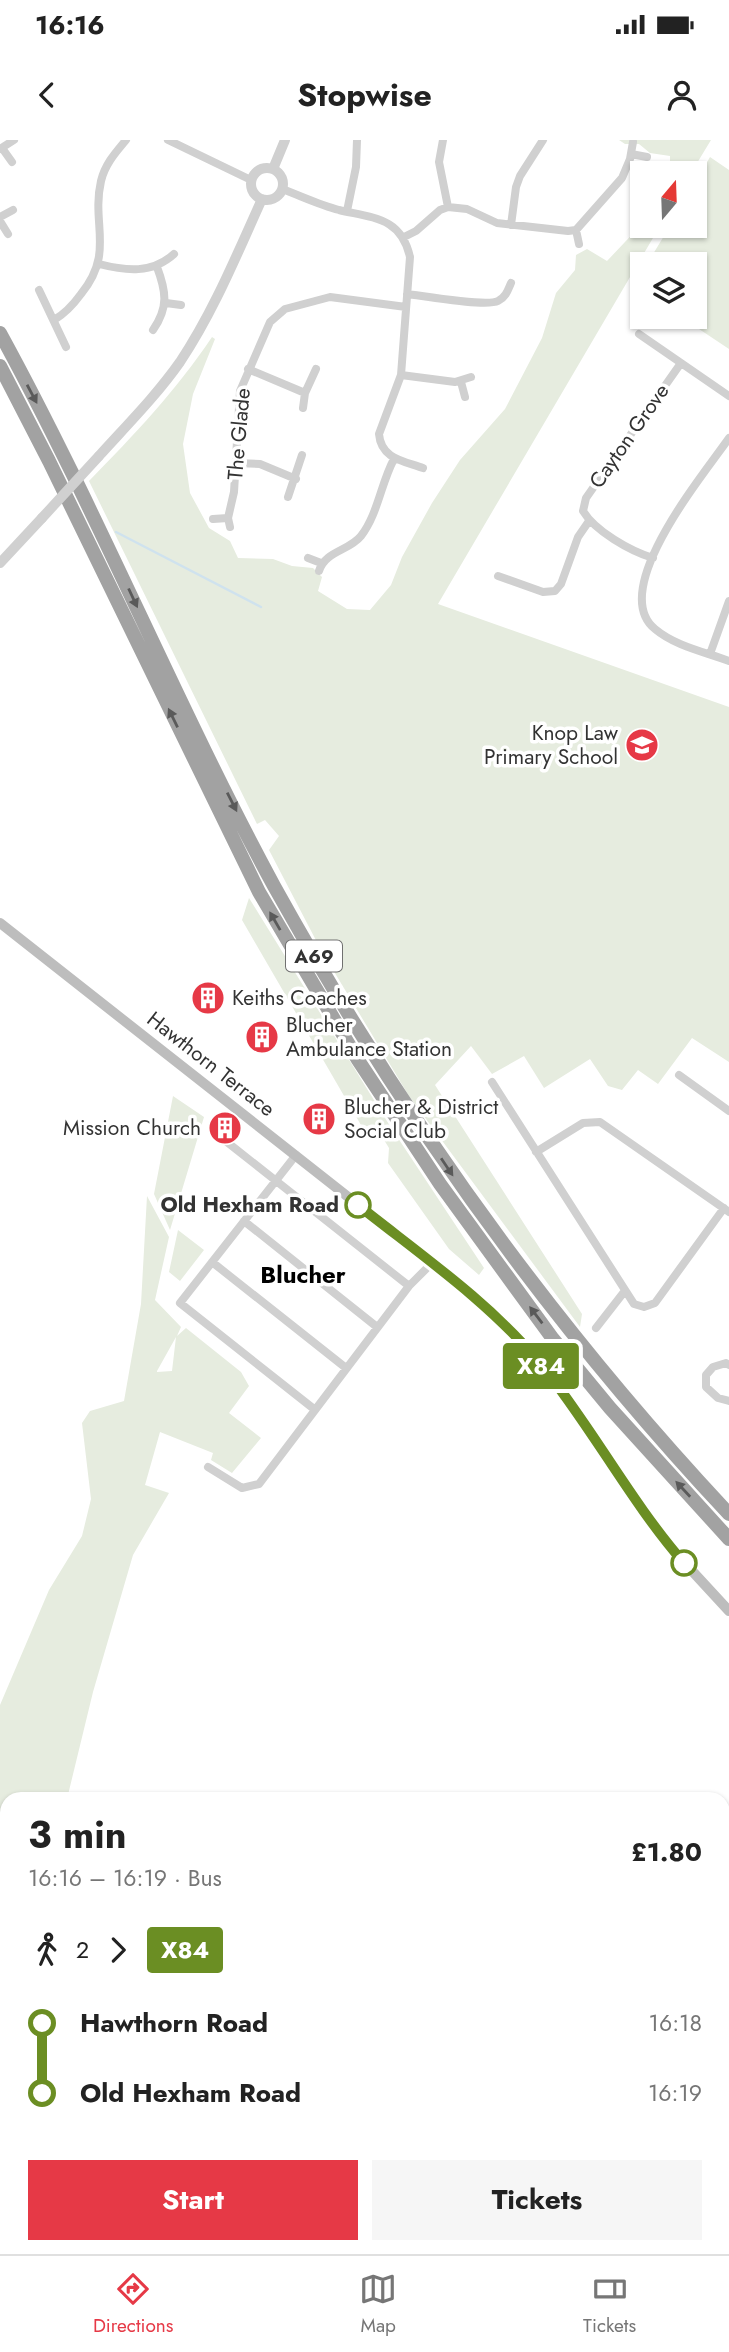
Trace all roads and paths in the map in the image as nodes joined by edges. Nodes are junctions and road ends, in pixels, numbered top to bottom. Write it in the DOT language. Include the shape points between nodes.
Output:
graph roads {
  1 [pos="14,140"];
  2 [pos="127,140"];
  3 [pos="168,140"];
  4 [pos="285,140"];
  5 [pos="356,140"];
  6 [pos="443,140"];
  7 [pos="543,140"];
  8 [pos="633,142"];
  9 [pos="1,148"];
  10 [pos="631,154"];
  11 [pos="647,157"];
  12 [pos="12,162"];
  13 [pos="273,169"];
  14 [pos="251,180"];
  15 [pos="282,189"];
  16 [pos="262,199"];
  17 [pos="448,207"];
  18 [pos="13,209"];
  19 [pos="347,211"];
  20 [pos="0,219"];
  21 [pos="511,225"];
  22 [pos="576,230"];
  23 [pos="8,234"];
  24 [pos="404,237"];
  25 [pos="579,244"];
  26 [pos="174,254"];
  27 [pos="99,264"];
  28 [pos="157,267"];
  29 [pos="510,283"];
  30 [pos="39,290"];
  31 [pos="407,294"];
  32 [pos="166,303"];
  33 [pos="181,304"];
  34 [pos="406,307"];
  35 [pos="54,320"];
  36 [pos="153,330"];
  37 [pos="0,334"];
  38 [pos="639,334"];
  39 [pos="66,347"];
  40 [pos="681,363"];
  41 [pos="0,366"];
  42 [pos="248,369"];
  43 [pos="316,369"];
  44 [pos="401,375"];
  45 [pos="471,377"];
  46 [pos="461,382"];
  47 [pos="305,393"];
  48 [pos="729,396"];
  49 [pos="465,397"];
  50 [pos="303,408"];
  51 [pos="729,438"];
  52 [pos="302,455"];
  53 [pos="394,459"];
  54 [pos="235,463"];
  55 [pos="423,468"];
  56 [pos="296,479"];
  57 [pos="288,497"];
  58 [pos="213,519"];
  59 [pos="589,521"];
  60 [pos="308,558"];
  61 [pos="653,558"];
  62 [pos="0,563"];
  63 [pos="498,576"];
  64 [pos="729,601"];
  65 [pos="710,654"];
  66 [pos="729,661"];
  67 [pos="0,923"];
  68 [pos="679,1075"];
  69 [pos="492,1082"];
  70 [pos="729,1111"];
  71 [pos="213,1130"];
  72 [pos="536,1153"];
  73 [pos="296,1155"];
  74 [pos="275,1181"];
  75 [pos="726,1210"];
  76 [pos="244,1221"];
  77 [pos="212,1262"];
  78 [pos="432,1263"];
  79 [pos="409,1286"];
  80 [pos="625,1292"];
  81 [pos="377,1328"];
  82 [pos="596,1328"];
  83 [pos="729,1365"];
  84 [pos="346,1368"];
  85 [pos="729,1401"];
  86 [pos="314,1409"];
  87 [pos="208,1466"];
  88 [pos="729,1514"];
  89 [pos="729,1539"];
  90 [pos="729,1611"];
  1 -- 9 [label="street"];
  2 -- 27 [label="street" via="106,166 100,182"];
  3 -- 14 [label="street"];
  4 -- 13 [label="street"];
  5 -- 19 [label="street"];
  6 -- 17 [label="street" via="439,162"];
  7 -- 21 [label="street" via="520,176"];
  8 -- 10 [label="street"];
  9 -- 12 [label="street"];
  10 -- 11 [label="street"];
  10 -- 22 [label="street" via="616,186"];
  13 -- 14 [label="street" via="262,169"];
  13 -- 15 [label="street" via="282,177"];
  14 -- 16 [label="street"];
  15 -- 16 [label="street" via="274,198"];
  15 -- 19 [label="street"];
  16 -- 62 [label="street, bridge" via="223,286 179,362 142,409"];
  17 -- 21 [label="street"];
  17 -- 24 [label="street"];
  18 -- 20 [label="street"];
  19 -- 24 [label="street" via="386,222"];
  20 -- 23 [label="street"];
  21 -- 22 [label="street"];
  22 -- 25 [label="street"];
  24 -- 31 [label="street" via="410,257"];
  26 -- 28 [label="street"];
  27 -- 28 [label="street" via="124,269"];
  27 -- 35 [label="street" via="71,307"];
  28 -- 32 [label="street"];
  29 -- 31 [label="street" via="502,299 488,303"];
  30 -- 35 [label="street"];
  31 -- 34 [label="street"];
  32 -- 33 [label="street"];
  32 -- 36 [label="street"];
  34 -- 42 [label="street, The Glade" via="341,297 285,309 270,322"];
  34 -- 44 [label="street"];
  35 -- 39 [label="street"];
  37 -- 88 [label="highway, A69, one-way" via="63,452 273,883 371,1052 452,1174 568,1330"];
  38 -- 40 [label="street, Cayton Grove"];
  40 -- 48 [label="street, Cayton Grove"];
  40 -- 59 [label="street, Cayton Grove" via="586,498 583,511"];
  89 -- 41 [label="highway, A69, one-way" via="553,1339 440,1184 358,1060 259,892"];
  42 -- 47 [label="street"];
  42 -- 54 [label="street, The Glade" via="237,405"];
  43 -- 47 [label="street"];
  44 -- 46 [label="street"];
  44 -- 53 [label="street" via="379,434 380,443"];
  45 -- 46 [label="street"];
  46 -- 49 [label="street"];
  47 -- 50 [label="street"];
  51 -- 61 [label="street" via="662,536"];
  52 -- 56 [label="street"];
  53 -- 55 [label="street"];
  53 -- 60 [label="street" via="358,539 328,556 320,567"];
  54 -- 56 [label="street" via="260,464"];
  54 -- 58 [label="street, The Glade" via="229,522"];
  56 -- 57 [label="street"];
  59 -- 61 [label="street" via="635,552"];
  59 -- 63 [label="street" via="555,591 543,592"];
  61 -- 65 [label="street" via="641,591 646,619 671,640"];
  64 -- 65 [label="street"];
  65 -- 66 [label="street"];
  67 -- 73 [label="main road, Hawthorn Terrace"];
  68 -- 70 [label="street"];
  69 -- 72 [label="street"];
  71 -- 74 [label="street"];
  72 -- 75 [label="street" via="583,1123 600,1122"];
  72 -- 80 [label="street"];
  73 -- 74 [label="street"];
  73 -- 78 [label="main road, Hawthorn Terrace"];
  74 -- 76 [label="street"];
  74 -- 79 [label="street"];
  75 -- 80 [label="street" via="655,1303 639,1306"];
  76 -- 77 [label="street"];
  76 -- 81 [label="street"];
  77 -- 84 [label="street"];
  77 -- 86 [label="street" via="180,1303"];
  78 -- 79 [label="street"];
  78 -- 90 [label="main road, Hawthorn Terrace" via="480,1301 540,1364 670,1547"];
  79 -- 81 [label="street"];
  80 -- 82 [label="street"];
  81 -- 84 [label="street"];
  83 -- 85 [label="street" via="713,1367 706,1375 706,1387"];
  84 -- 86 [label="street"];
  86 -- 87 [label="street" via="259,1484 243,1488"];
}
